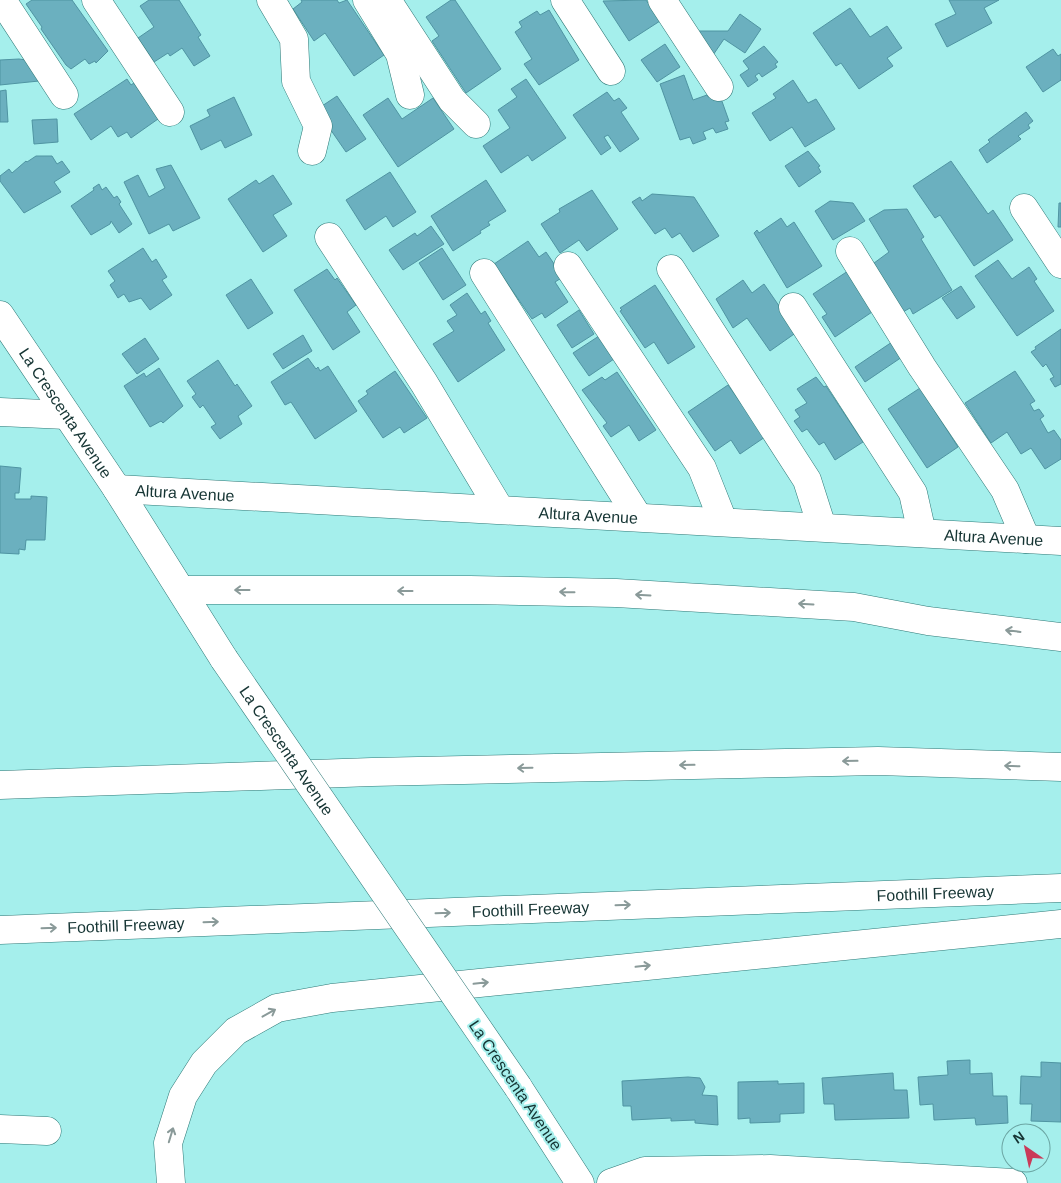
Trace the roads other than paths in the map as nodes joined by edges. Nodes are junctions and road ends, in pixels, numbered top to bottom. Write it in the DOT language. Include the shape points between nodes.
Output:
graph roads {
  1 [pos="2,0"];
  2 [pos="96,0"];
  3 [pos="271,0"];
  4 [pos="367,0"];
  5 [pos="387,0"];
  6 [pos="565,0"];
  7 [pos="662,0"];
  8 [pos="611,71"];
  9 [pos="719,87"];
  10 [pos="64,95"];
  11 [pos="410,95"];
  12 [pos="170,112"];
  13 [pos="476,124"];
  14 [pos="312,151"];
  15 [pos="1024,208"];
  16 [pos="329,237"];
  17 [pos="850,251"];
  18 [pos="1061,264"];
  19 [pos="568,266"];
  20 [pos="671,269"];
  21 [pos="484,273"];
  22 [pos="793,306"];
  23 [pos="0,315"];
  24 [pos="0,412"];
  25 [pos="66,415"];
  26 [pos="117,489"];
  27 [pos="499,508"];
  28 [pos="638,517"];
  29 [pos="723,521"];
  30 [pos="822,527"];
  31 [pos="922,533"];
  32 [pos="1026,539"];
  33 [pos="1061,541"];
  34 [pos="182,590"];
  35 [pos="1061,637"];
  36 [pos="1061,767"];
  37 [pos="0,785"];
  38 [pos="1061,888"];
  39 [pos="1061,924"];
  40 [pos="0,930"];
  41 [pos="0,1129"];
  42 [pos="48,1131"];
  43 [pos="890,1180"];
  44 [pos="171,1183"];
  45 [pos="580,1183"];
  46 [pos="611,1183"];
  47 [pos="1013,1183"];
  1 -- 10 [label="main road"];
  2 -- 12 [label="main road"];
  3 -- 14 [label="main road" via="294,39 296,81 318,126"];
  4 -- 11 [label="main road" via="400,54"];
  5 -- 13 [label="main road" via="452,100"];
  6 -- 8 [label="main road"];
  7 -- 9 [label="main road"];
  15 -- 18 [label="main road"];
  16 -- 27 [label="main road" via="424,383"];
  17 -- 32 [label="main road" via="922,367 1005,490"];
  19 -- 29 [label="main road" via="702,468"];
  20 -- 30 [label="main road" via="807,480"];
  21 -- 28 [label="main road"];
  22 -- 31 [label="main road" via="913,492"];
  23 -- 25 [label="main road, La Crescenta Avenue"];
  24 -- 25 [label="main road"];
  25 -- 26 [label="main road, La Crescenta Avenue"];
  26 -- 27 [label="main road, Altura Avenue"];
  26 -- 34 [label="main road, La Crescenta Avenue"];
  27 -- 28 [label="main road, Altura Avenue"];
  28 -- 29 [label="main road, Altura Avenue"];
  29 -- 30 [label="main road, Altura Avenue"];
  30 -- 31 [label="main road, Altura Avenue"];
  31 -- 32 [label="main road, Altura Avenue"];
  32 -- 33 [label="main road, Altura Avenue"];
  35 -- 34 [label="main road, one-way" via="928,621 854,607 616,593"];
  34 -- 45 [label="main road, La Crescenta Avenue, bridge" via="224,659 518,1087"];
  36 -- 37 [label="main road, one-way" via="868,761 362,772"];
  40 -- 38 [label="main road, Foothill Freeway, one-way"];
  44 -- 39 [label="main road, one-way" via="168,1143 183,1096 204,1063 236,1031 277,1008 332,998"];
  41 -- 42 [label="main road"];
  43 -- 46 [label="main road" via="770,1169 655,1171"];
  43 -- 47 [label="main road"];
}
